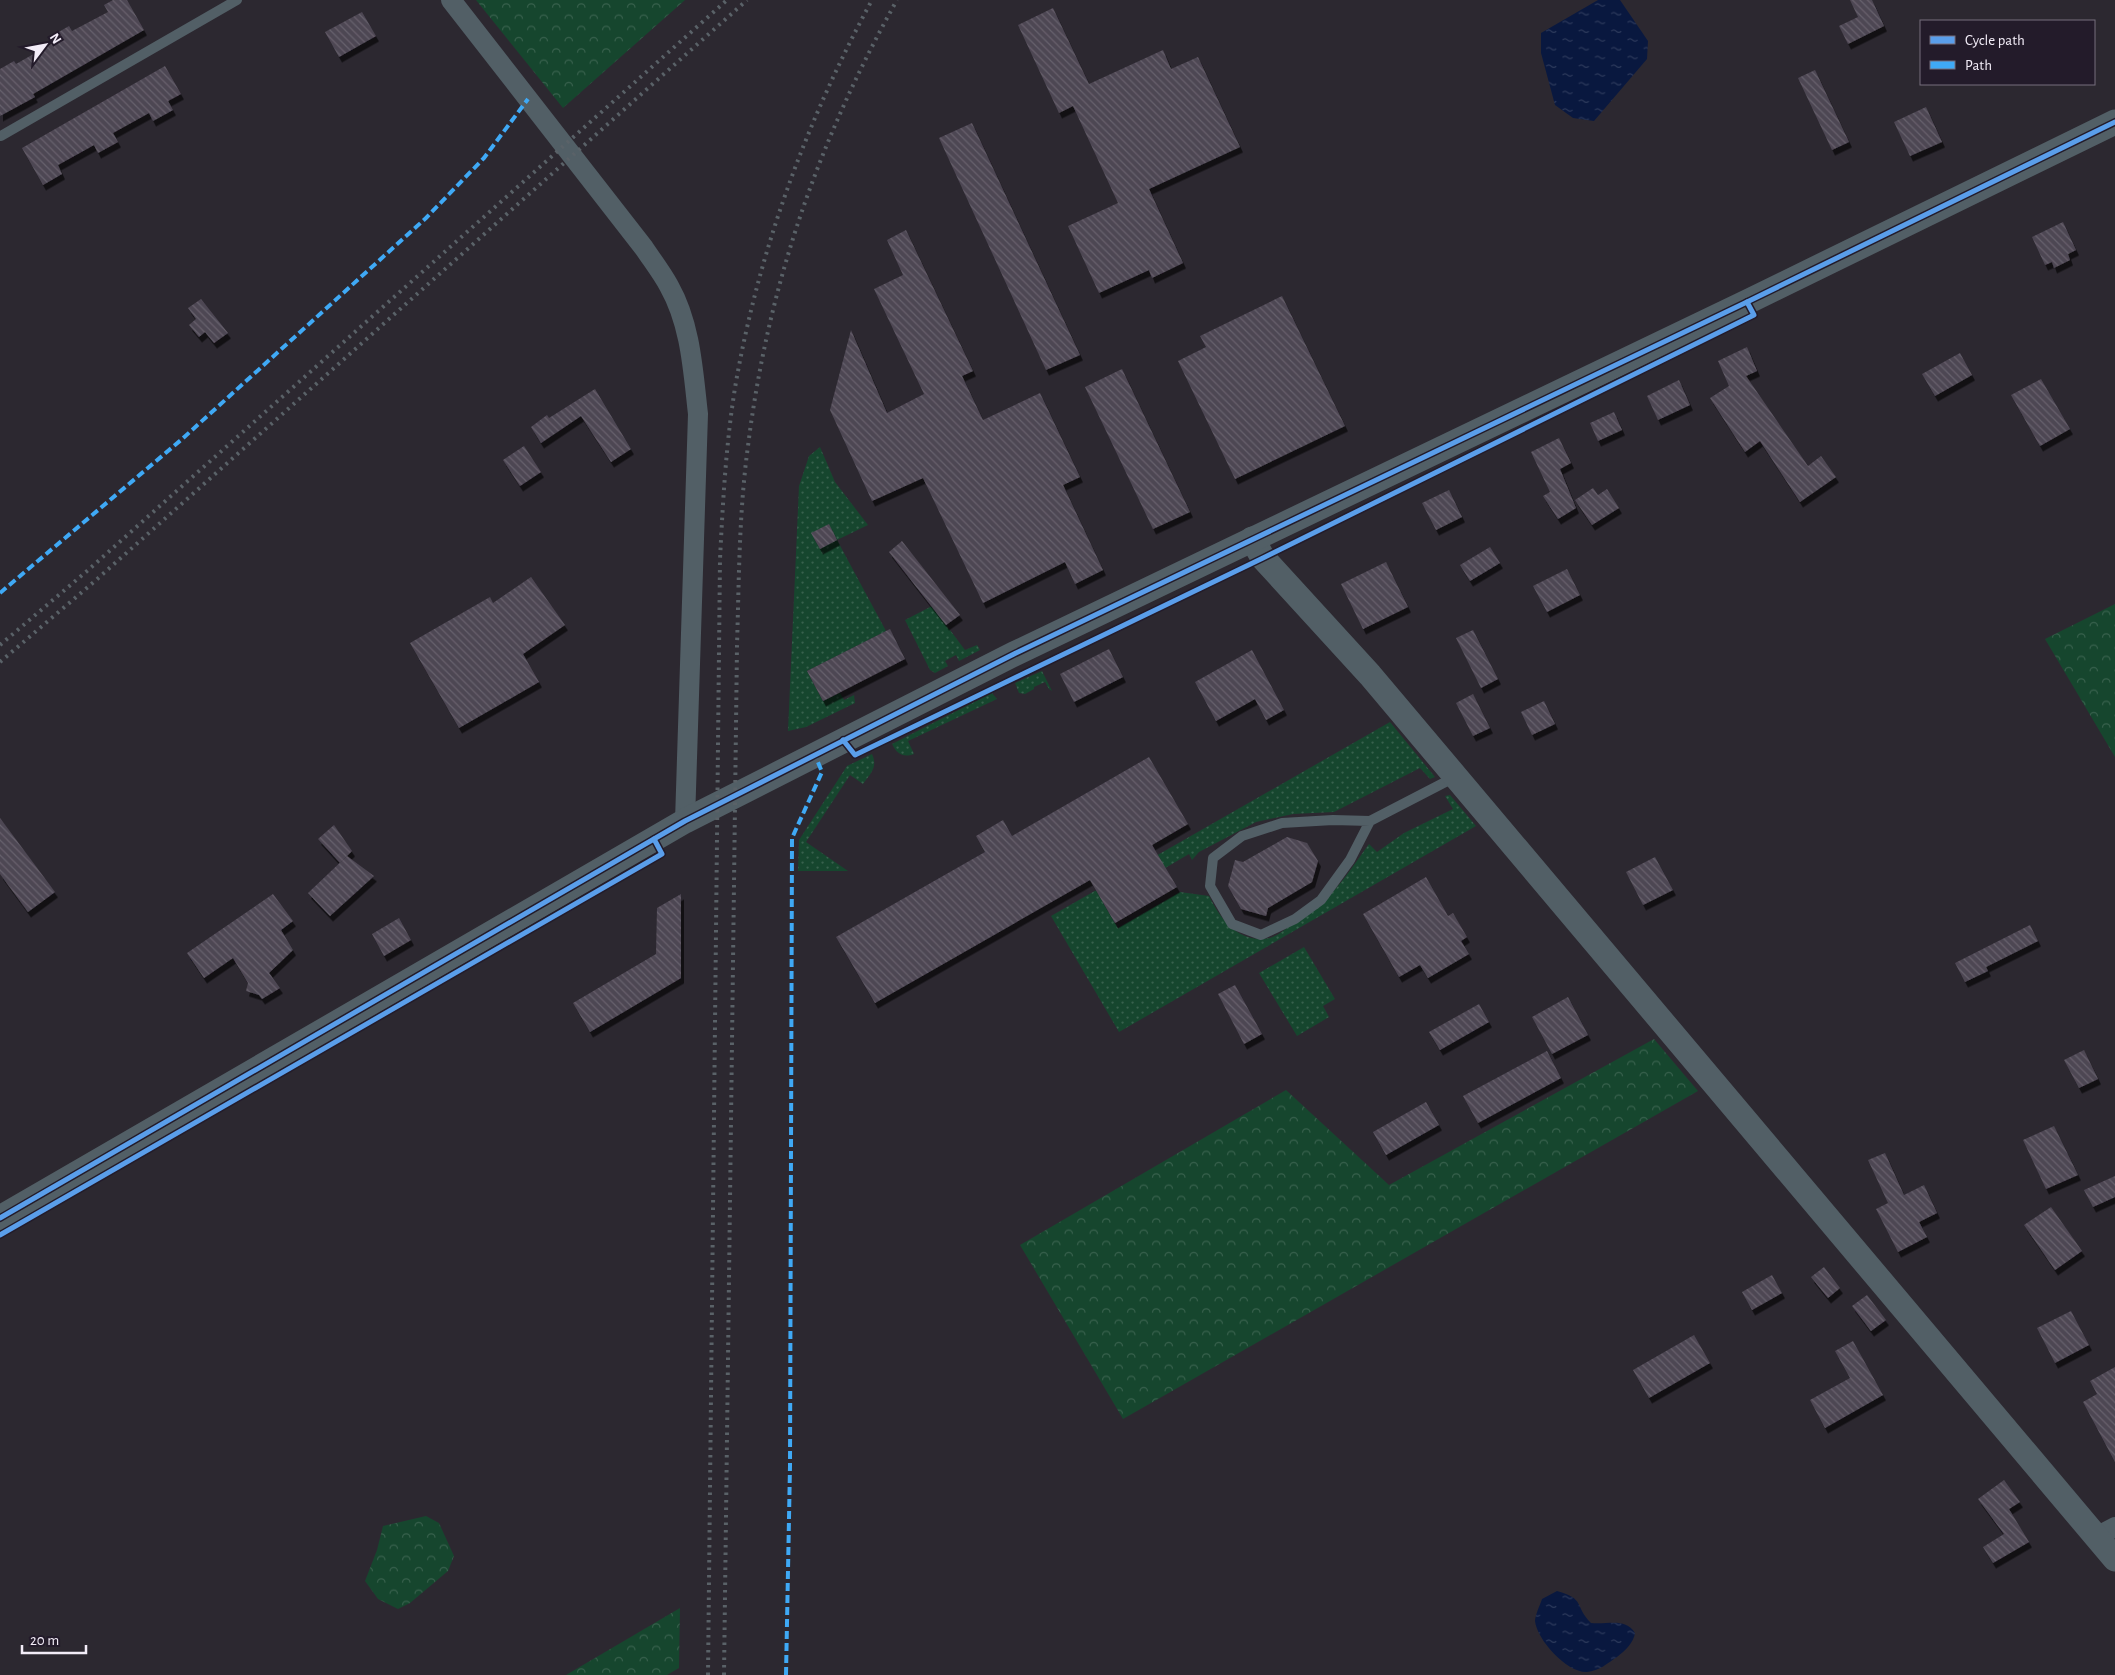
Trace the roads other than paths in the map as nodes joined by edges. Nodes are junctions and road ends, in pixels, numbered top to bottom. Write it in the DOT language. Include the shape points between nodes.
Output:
graph roads {
  1 [pos="236,0"];
  2 [pos="451,0"];
  3 [pos="2115,122"];
  4 [pos="1,136"];
  5 [pos="1252,539"];
  6 [pos="1455,777"];
  7 [pos="686,821"];
  8 [pos="1370,821"];
  9 [pos="0,1218"];
  10 [pos="2106,1532"];
  11 [pos="2115,1559"];
  1 -- 4 [label="lane"];
  2 -- 7 [label="street" via="644,248 670,287 684,322 698,414"];
  3 -- 5 [label="street"];
  5 -- 6 [label="street" via="1263,558 1370,676"];
  5 -- 7 [label="street" via="968,677"];
  6 -- 8 [label="lane"];
  6 -- 10 [label="street"];
  7 -- 9 [label="street"];
  8 -- 8 [label="lane" via="1350,860 1321,900 1261,935 1232,924 1210,886 1213,858 1242,836 1282,823"];
  10 -- 11 [label="street"];
}
